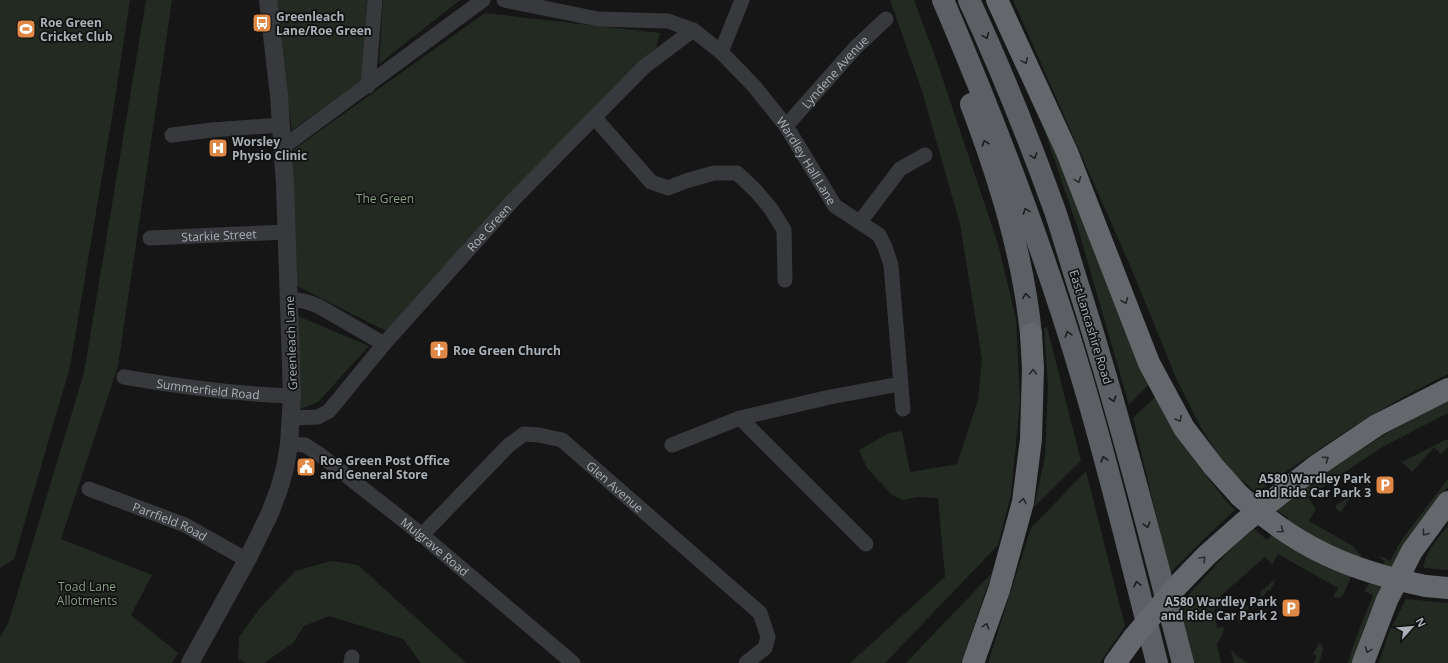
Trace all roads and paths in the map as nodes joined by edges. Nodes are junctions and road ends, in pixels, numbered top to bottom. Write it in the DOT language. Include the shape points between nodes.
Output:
graph roads {
  1 [pos="268,0"];
  2 [pos="374,0"];
  3 [pos="483,0"];
  4 [pos="504,0"];
  5 [pos="742,0"];
  6 [pos="934,0"];
  7 [pos="943,0"];
  8 [pos="969,0"];
  9 [pos="997,0"];
  10 [pos="886,19"];
  11 [pos="692,30"];
  12 [pos="721,52"];
  13 [pos="368,86"];
  14 [pos="595,118"];
  15 [pos="281,126"];
  16 [pos="786,126"];
  17 [pos="172,135"];
  18 [pos="283,148"];
  19 [pos="926,154"];
  20 [pos="860,222"];
  21 [pos="287,232"];
  22 [pos="150,238"];
  23 [pos="785,280"];
  24 [pos="290,299"];
  25 [pos="384,344"];
  26 [pos="124,377"];
  27 [pos="900,384"];
  28 [pos="1448,389"];
  29 [pos="292,396"];
  30 [pos="903,409"];
  31 [pos="291,418"];
  32 [pos="740,418"];
  33 [pos="289,444"];
  34 [pos="672,445"];
  35 [pos="89,489"];
  36 [pos="1448,502"];
  37 [pos="422,535"];
  38 [pos="866,544"];
  39 [pos="247,560"];
  40 [pos="1448,588"];
  41 [pos="190,663"];
  42 [pos="573,663"];
  43 [pos="746,663"];
  44 [pos="974,663"];
  45 [pos="1116,663"];
  46 [pos="1157,663"];
  47 [pos="1183,663"];
  48 [pos="1363,663"];
  1 -- 15 [label="street, Greenleach Lane"];
  2 -- 13 [label="street"];
  3 -- 13 [label="street"];
  4 -- 11 [label="street" via="598,19 668,21"];
  5 -- 12 [label="street"];
  44 -- 6 [label="highway, one-way" via="999,590 1023,502 1031,439 1031,334 1025,288 1007,208"];
  46 -- 7 [label="highway, East Lancashire Road, one-way" via="1077,363 1002,142"];
  8 -- 47 [label="highway, East Lancashire Road, one-way" via="1026,132 1058,220 1109,385"];
  9 -- 40 [label="highway, one-way, bridge" via="1067,152 1149,362 1184,428 1240,496 1269,521 1303,544 1368,571 1426,586"];
  10 -- 16 [label="street, Lyndene Avenue" via="856,47"];
  11 -- 12 [label="street"];
  11 -- 14 [label="street, Roe Green" via="644,67"];
  12 -- 16 [label="street, Wardley Hall Lane" via="754,86"];
  13 -- 18 [label="street"];
  14 -- 23 [label="street" via="651,182 668,188 714,173 737,173 771,209 784,230"];
  14 -- 25 [label="street, Roe Green" via="514,199"];
  15 -- 17 [label="street"];
  15 -- 18 [label="street, Greenleach Lane"];
  16 -- 20 [label="street, Wardley Hall Lane" via="835,206"];
  18 -- 21 [label="street, Greenleach Lane"];
  19 -- 20 [label="street" via="900,169"];
  20 -- 27 [label="street, Wardley Hall Lane" via="879,235 891,265"];
  21 -- 22 [label="street, Starkie Street"];
  21 -- 24 [label="street, Greenleach Lane"];
  24 -- 25 [label="street" via="320,307"];
  24 -- 29 [label="street, Greenleach Lane"];
  25 -- 31 [label="street, Roe Green" via="329,411 318,417"];
  26 -- 29 [label="street, Summerfield Road" via="213,391"];
  27 -- 30 [label="street, Wardley Hall Lane"];
  27 -- 32 [label="street"];
  45 -- 28 [label="highway, one-way, bridge" via="1176,587 1242,523 1316,466 1377,425"];
  29 -- 31 [label="street, Greenleach Lane"];
  31 -- 33 [label="street, Greenleach Lane"];
  32 -- 34 [label="street"];
  32 -- 38 [label="street"];
  33 -- 37 [label="street, Mulgrave Road" via="305,445 319,454"];
  33 -- 39 [label="street, Greenleach Lane" via="279,489"];
  35 -- 39 [label="street, Parrfield Road" via="185,524"];
  36 -- 48 [label="highway, one-way" via="1412,552 1387,600"];
  37 -- 42 [label="street, Mulgrave Road"];
  37 -- 43 [label="street, Glen Avenue" via="508,445 524,434 562,440 760,613 768,636 765,648"];
  39 -- 41 [label="street, Greenleach Lane"];
}
